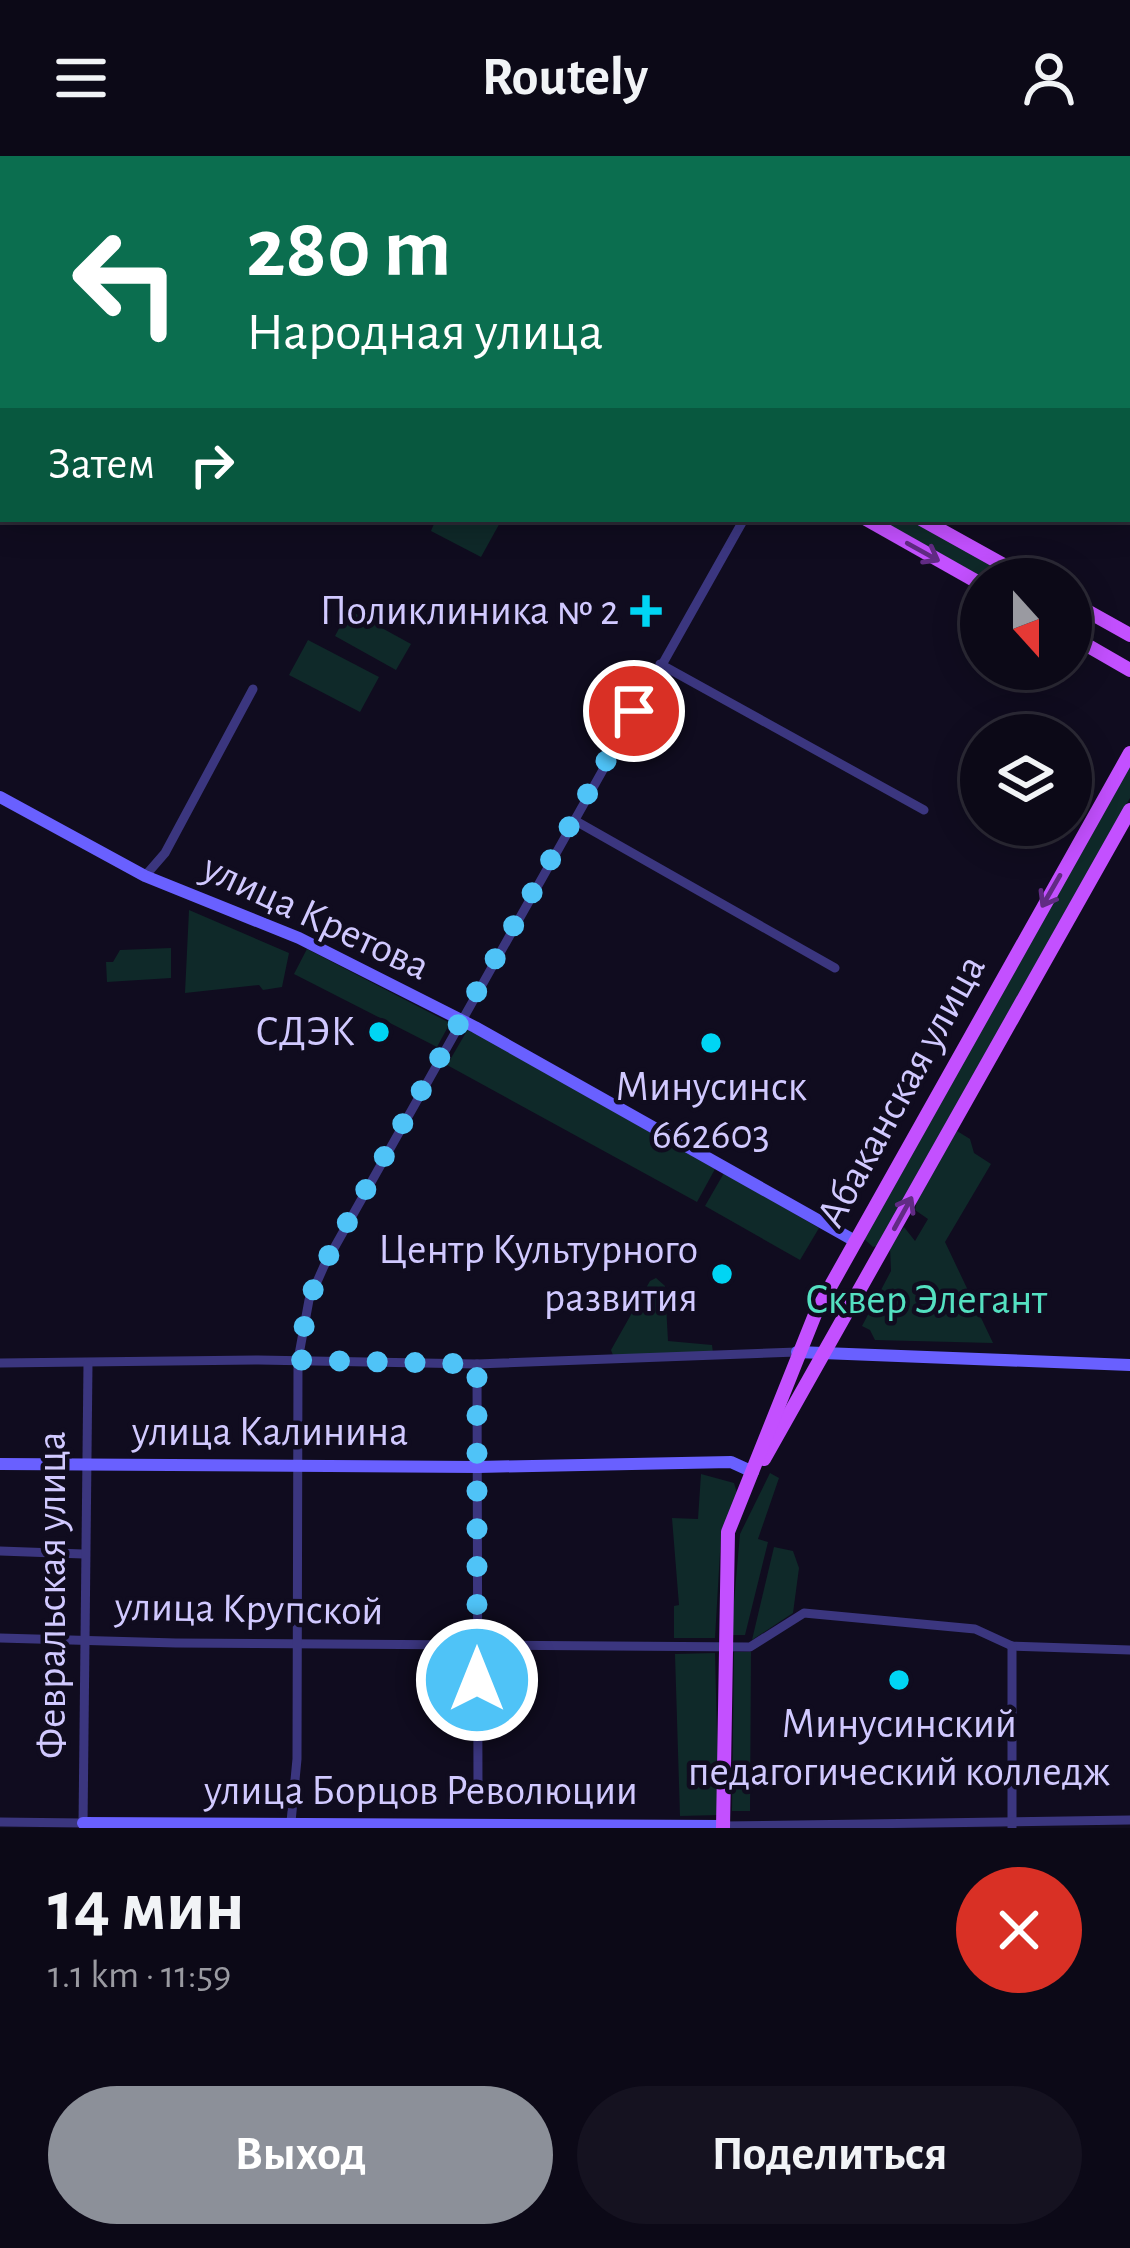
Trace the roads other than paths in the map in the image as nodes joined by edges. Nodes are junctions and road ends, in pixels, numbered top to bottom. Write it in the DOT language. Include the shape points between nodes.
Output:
graph roads {
  1 [pos="742,522"];
  2 [pos="871,522"];
  3 [pos="926,522"];
  4 [pos="991,558"];
  5 [pos="960,572"];
  6 [pos="1092,614"];
  7 [pos="1130,635"];
  8 [pos="1092,649"];
  9 [pos="660,664"];
  10 [pos="1130,670"];
  11 [pos="253,689"];
  12 [pos="1130,752"];
  13 [pos="0,797"];
  14 [pos="924,810"];
  15 [pos="1130,810"];
  16 [pos="574,820"];
  17 [pos="145,876"];
  18 [pos="835,968"];
  19 [pos="459,1021"];
  20 [pos="855,1241"];
  21 [pos="879,1255"];
  22 [pos="814,1316"];
  23 [pos="839,1325"];
  24 [pos="797,1352"];
  25 [pos="825,1352"];
  26 [pos="298,1360"];
  27 [pos="0,1363"];
  28 [pos="88,1363"];
  29 [pos="477,1364"];
  30 [pos="1130,1365"];
  31 [pos="298,1463"];
  32 [pos="0,1464"];
  33 [pos="84,1464"];
  34 [pos="478,1467"];
  35 [pos="753,1472"];
  36 [pos="0,1551"];
  37 [pos="83,1554"];
  38 [pos="0,1638"];
  39 [pos="85,1639"];
  40 [pos="296,1642"];
  41 [pos="477,1644"];
  42 [pos="723,1646"];
  43 [pos="1012,1646"];
  44 [pos="1130,1650"];
  45 [pos="478,1789"];
  46 [pos="1130,1820"];
  47 [pos="0,1822"];
  48 [pos="291,1822"];
  49 [pos="83,1825"];
  50 [pos="1012,1826"];
  51 [pos="723,1827"];
  1 -- 9 [label="street"];
  2 -- 5 [label="main road, one-way"];
  3 -- 4 [label="main road"];
  6 -- 7 [label="main road"];
  8 -- 10 [label="main road"];
  9 -- 14 [label="street"];
  9 -- 16 [label="street"];
  11 -- 17 [label="street"];
  12 -- 20 [label="main road, Абаканская улица, one-way"];
  13 -- 17 [label="street, улица Кретова"];
  21 -- 15 [label="main road, Абаканская улица, one-way"];
  16 -- 18 [label="street"];
  16 -- 19 [label="street"];
  17 -- 19 [label="street, улица Кретова" via="299,938"];
  19 -- 20 [label="street, улица Кретова"];
  19 -- 26 [label="street" via="323,1266"];
  20 -- 21 [label="main road"];
  20 -- 22 [label="main road, Абаканская улица"];
  21 -- 23 [label="main road, Абаканская улица"];
  22 -- 23 [label="main road" via="823,1330"];
  22 -- 24 [label="main road, Абаканская улица"];
  23 -- 25 [label="main road, Абаканская улица"];
  24 -- 25 [label="street"];
  24 -- 29 [label="street"];
  24 -- 35 [label="main road, Абаканская улица"];
  25 -- 30 [label="street"];
  25 -- 35 [label="main road, Абаканская улица"];
  26 -- 28 [label="street"];
  26 -- 29 [label="street"];
  26 -- 31 [label="street"];
  27 -- 28 [label="street"];
  28 -- 33 [label="street, Февральская улица"];
  29 -- 34 [label="street"];
  31 -- 33 [label="street, улица Калинина"];
  31 -- 34 [label="street, улица Калинина"];
  31 -- 40 [label="street"];
  32 -- 33 [label="street, улица Калинина"];
  33 -- 37 [label="street, Февральская улица"];
  34 -- 35 [label="street, улица Калинина" via="731,1462"];
  34 -- 41 [label="street"];
  35 -- 42 [label="main road, Абаканская улица" via="728,1532"];
  36 -- 37 [label="street"];
  37 -- 39 [label="street, Февральская улица"];
  38 -- 39 [label="street, улица Крупской"];
  39 -- 40 [label="street, улица Крупской"];
  39 -- 49 [label="street, Февральская улица"];
  40 -- 41 [label="street, улица Крупской"];
  40 -- 48 [label="street"];
  41 -- 42 [label="street, улица Крупской"];
  41 -- 45 [label="street"];
  42 -- 43 [label="street, улица Крупской" via="750,1646 804,1613 975,1629"];
  42 -- 51 [label="main road, Абаканская улица"];
  43 -- 44 [label="street, улица Крупской"];
  43 -- 50 [label="street"];
  46 -- 50 [label="street, улица Борцов Революции"];
  47 -- 49 [label="street, улица Борцов Революции"];
  48 -- 49 [label="street, улица Борцов Революции"];
  48 -- 51 [label="street, улица Борцов Революции"];
  50 -- 51 [label="street, улица Борцов Революции"];
}
